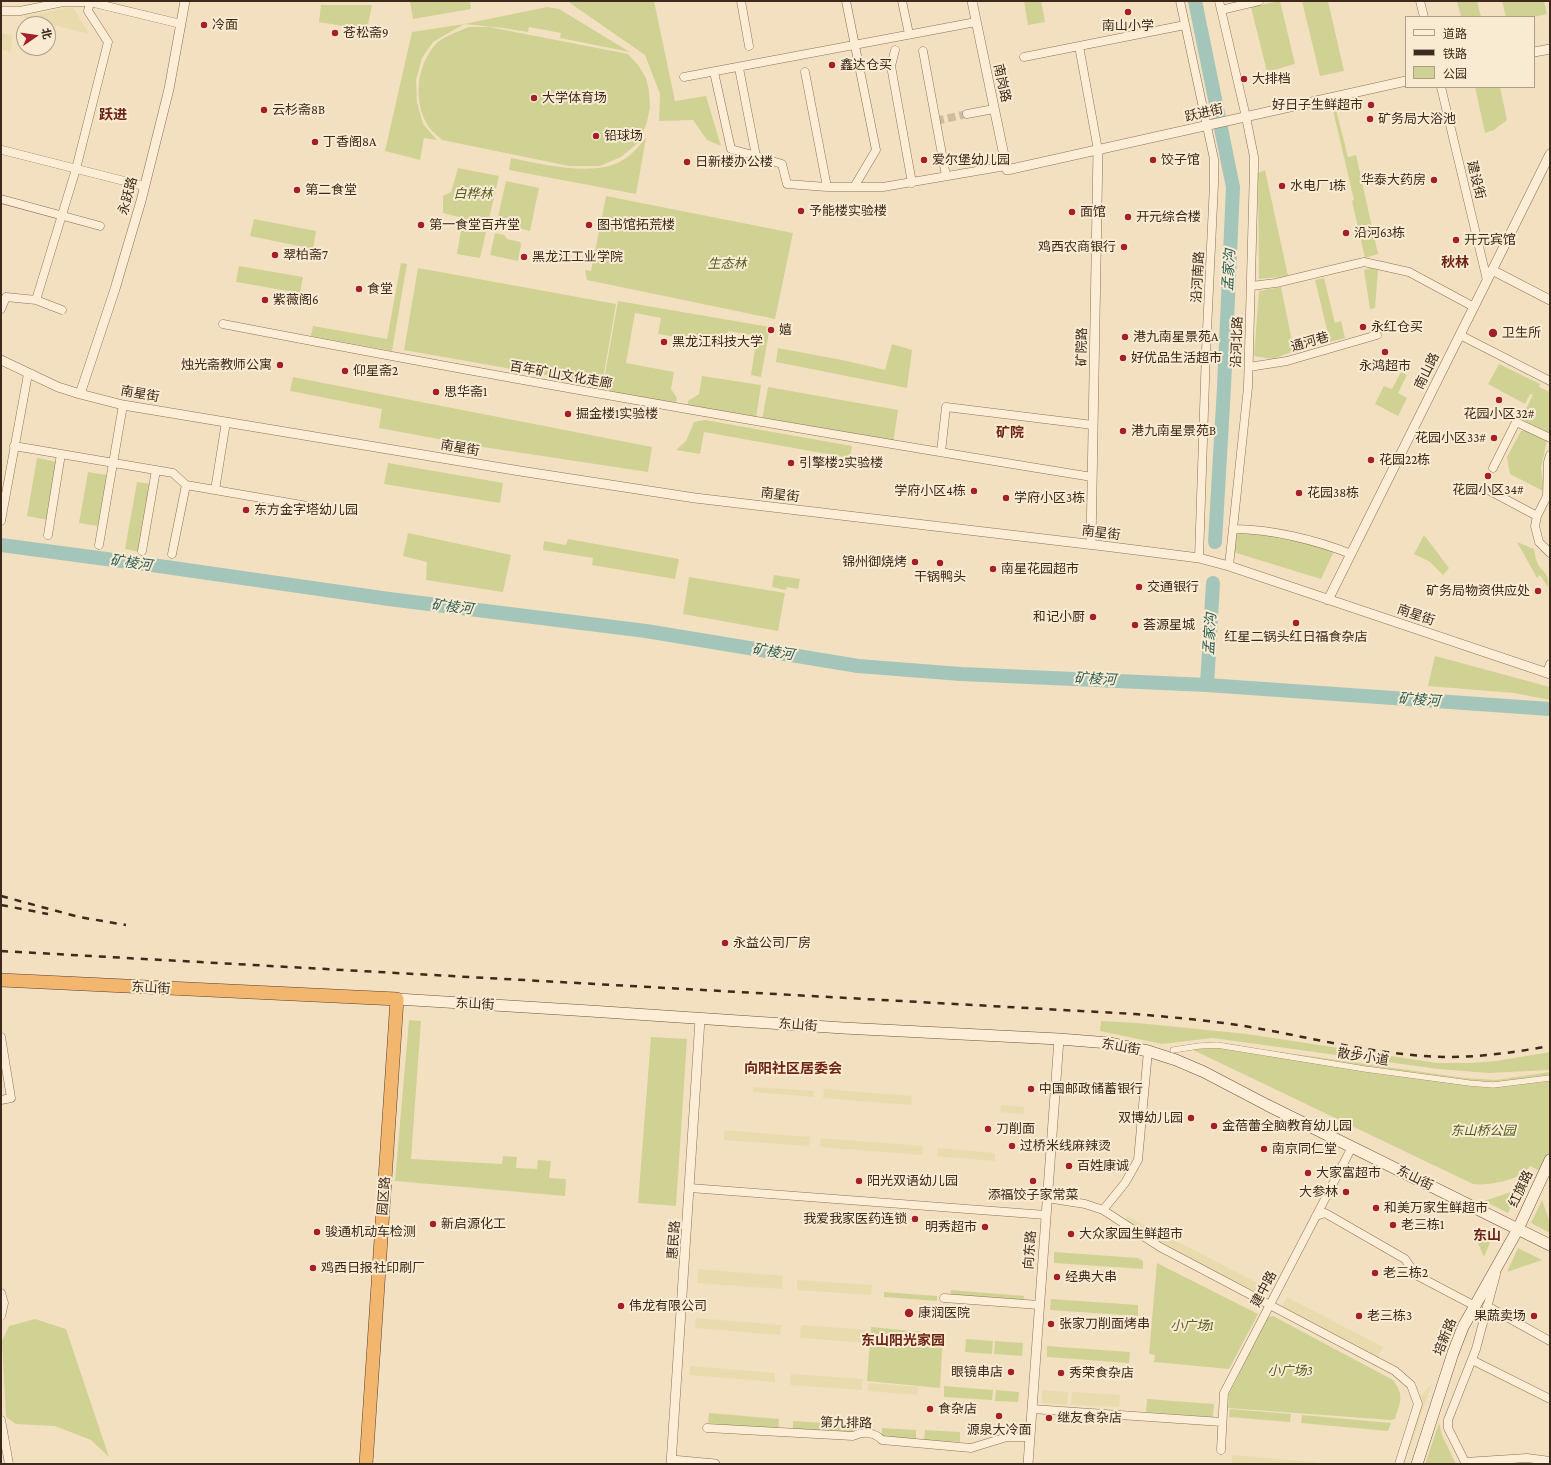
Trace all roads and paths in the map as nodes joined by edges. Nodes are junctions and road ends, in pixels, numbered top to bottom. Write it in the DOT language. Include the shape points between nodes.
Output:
graph roads {
  1 [pos="185,1"];
  2 [pos="741,1"];
  3 [pos="846,1"];
  4 [pos="902,1"];
  5 [pos="972,1"];
  6 [pos="1180,1"];
  7 [pos="1219,1"];
  8 [pos="1259,1"];
  9 [pos="1420,1"];
  10 [pos="90,2"];
  11 [pos="1221,10"];
  12 [pos="1,11"];
  13 [pos="1424,16"];
  14 [pos="976,22"];
  15 [pos="182,24"];
  16 [pos="1185,25"];
  17 [pos="909,34"];
  18 [pos="855,45"];
  19 [pos="749,46"];
  20 [pos="1079,46"];
  21 [pos="1550,49"];
  22 [pos="895,50"];
  23 [pos="923,51"];
  24 [pos="1535,52"];
  25 [pos="1024,57"];
  26 [pos="739,68"];
  27 [pos="714,72"];
  28 [pos="805,72"];
  29 [pos="684,77"];
  30 [pos="1405,81"];
  31 [pos="1441,88"];
  32 [pos="994,109"];
  33 [pos="967,114"];
  34 [pos="1246,117"];
  35 [pos="1209,125"];
  36 [pos="2,150"];
  37 [pos="1098,150"];
  38 [pos="1550,154"];
  39 [pos="756,156"];
  40 [pos="1006,168"];
  41 [pos="76,169"];
  42 [pos="946,176"];
  43 [pos="912,183"];
  44 [pos="144,186"];
  45 [pos="827,187"];
  46 [pos="854,187"];
  47 [pos="1,199"];
  48 [pos="62,215"];
  49 [pos="100,226"];
  50 [pos="1482,255"];
  51 [pos="1492,270"];
  52 [pos="1488,280"];
  53 [pos="1251,286"];
  54 [pos="36,300"];
  55 [pos="1550,300"];
  56 [pos="1474,307"];
  57 [pos="1,309"];
  58 [pos="62,310"];
  59 [pos="223,324"];
  60 [pos="1377,335"];
  61 [pos="1460,335"];
  62 [pos="1,360"];
  63 [pos="1249,367"];
  64 [pos="28,374"];
  65 [pos="1550,381"];
  66 [pos="80,394"];
  67 [pos="123,405"];
  68 [pos="226,422"];
  69 [pos="1093,425"];
  70 [pos="1550,438"];
  71 [pos="14,446"];
  72 [pos="941,452"];
  73 [pos="61,454"];
  74 [pos="1550,455"];
  75 [pos="113,463"];
  76 [pos="1493,468"];
  77 [pos="156,470"];
  78 [pos="1092,477"];
  79 [pos="186,485"];
  80 [pos="215,490"];
  81 [pos="1490,491"];
  82 [pos="313,507"];
  83 [pos="1537,516"];
  84 [pos="1,521"];
  85 [pos="1233,529"];
  86 [pos="48,535"];
  87 [pos="1091,544"];
  88 [pos="99,545"];
  89 [pos="142,551"];
  90 [pos="1550,553"];
  91 [pos="172,554"];
  92 [pos="1351,554"];
  93 [pos="1199,558"];
  94 [pos="1229,566"];
  95 [pos="1328,600"];
  96 [pos="1549,671"];
  97 [pos="1,980"];
  98 [pos="397,999"];
  99 [pos="700,1019"];
  100 [pos="1,1036"];
  101 [pos="1059,1039"];
  102 [pos="1174,1050"];
  103 [pos="1148,1051"];
  104 [pos="1550,1078"];
  105 [pos="1,1100"];
  106 [pos="1352,1147"];
  107 [pos="1550,1160"];
  108 [pos="690,1188"];
  109 [pos="1047,1198"];
  110 [pos="1103,1210"];
  111 [pos="1046,1215"];
  112 [pos="1316,1216"];
  113 [pos="1518,1229"];
  114 [pos="1550,1245"];
  115 [pos="1499,1263"];
  116 [pos="1,1293"];
  117 [pos="944,1298"];
  118 [pos="1269,1305"];
  119 [pos="1039,1306"];
  120 [pos="1475,1306"];
  121 [pos="1487,1306"];
  122 [pos="1,1316"];
  123 [pos="1550,1341"];
  124 [pos="1472,1360"];
  125 [pos="1550,1399"];
  126 [pos="1032,1409"];
  127 [pos="1,1420"];
  128 [pos="1222,1422"];
  129 [pos="707,1428"];
  130 [pos="1030,1437"];
  131 [pos="1221,1450"];
  132 [pos="1550,1460"];
  133 [pos="671,1462"];
  134 [pos="1466,1463"];
  135 [pos="9,1464"];
  136 [pos="366,1464"];
  137 [pos="715,1464"];
  138 [pos="1028,1464"];
  139 [pos="1399,1464"];
  140 [pos="1417,1464"];
  1 -- 15 [label="street, 永跃路"];
  2 -- 19 [label="street"];
  3 -- 18 [label="street"];
  4 -- 17 [label="street"];
  5 -- 14 [label="street, 南岗路"];
  6 -- 16 [label="street, 沿河南路"];
  7 -- 11 [label="street, 沿河北路"];
  8 -- 11 [label="street"];
  9 -- 13 [label="street"];
  10 -- 12 [label="street" via="63,2 20,12"];
  10 -- 15 [label="street"];
  10 -- 41 [label="street" via="88,10 108,42"];
  11 -- 34 [label="street, 沿河北路"];
  14 -- 17 [label="street"];
  14 -- 32 [label="street, 南岗路"];
  15 -- 44 [label="street, 永跃路" via="169,89"];
  16 -- 20 [label="street"];
  16 -- 35 [label="street, 沿河南路"];
  17 -- 18 [label="street"];
  18 -- 26 [label="street"];
  18 -- 46 [label="street" via="876,150"];
  20 -- 25 [label="street"];
  20 -- 37 [label="street"];
  21 -- 24 [label="street"];
  22 -- 43 [label="street" via="891,66"];
  23 -- 42 [label="street"];
  26 -- 27 [label="street"];
  26 -- 39 [label="street"];
  27 -- 29 [label="street"];
  27 -- 39 [label="street" via="730,149"];
  28 -- 45 [label="street"];
  30 -- 34 [label="street, 跃进街"];
  31 -- 50 [label="street, 建设街"];
  32 -- 33 [label="street"];
  32 -- 40 [label="street, 南岗路"];
  34 -- 35 [label="street, 跃进街"];
  34 -- 53 [label="street, 沿河北路" via="1254,157"];
  35 -- 37 [label="street, 跃进街"];
  35 -- 93 [label="street, 沿河南路" via="1214,159 1214,184"];
  36 -- 41 [label="street"];
  37 -- 40 [label="street, 跃进街"];
  37 -- 69 [label="street, 矿院路"];
  38 -- 51 [label="street, 南山路"];
  39 -- 45 [label="street" via="782,164 787,184"];
  40 -- 42 [label="street"];
  41 -- 44 [label="street"];
  41 -- 48 [label="street"];
  42 -- 43 [label="street"];
  43 -- 46 [label="street"];
  44 -- 66 [label="street, 永跃路" via="115,288"];
  45 -- 46 [label="street"];
  47 -- 48 [label="street"];
  48 -- 49 [label="street"];
  48 -- 54 [label="street"];
  50 -- 51 [label="street"];
  50 -- 52 [label="street, 建设街"];
  51 -- 52 [label="street, 南山路"];
  51 -- 55 [label="street"];
  52 -- 56 [label="street, 南山路"];
  53 -- 56 [label="street" via="1276,284 1364,262 1409,272"];
  53 -- 63 [label="street, 沿河北路"];
  54 -- 57 [label="street" via="6,297"];
  54 -- 58 [label="street"];
  56 -- 61 [label="street, 南山路"];
  59 -- 72 [label="street, 百年矿山文化走廊" via="478,372"];
  60 -- 63 [label="street, 通河巷" via="1287,361"];
  61 -- 65 [label="street"];
  61 -- 92 [label="street, 南山路"];
  62 -- 64 [label="street, 南星街"];
  63 -- 85 [label="street, 沿河北路"];
  64 -- 66 [label="street, 南星街"];
  64 -- 71 [label="street"];
  66 -- 67 [label="street, 南星街"];
  67 -- 68 [label="street, 南星街"];
  67 -- 75 [label="street"];
  68 -- 80 [label="street"];
  68 -- 87 [label="street, 南星街" via="695,498"];
  69 -- 72 [label="street" via="946,407"];
  69 -- 78 [label="street, 矿院路"];
  70 -- 76 [label="street" via="1516,422"];
  71 -- 73 [label="street"];
  71 -- 84 [label="street"];
  72 -- 78 [label="street, 百年矿山文化走廊"];
  73 -- 75 [label="street"];
  73 -- 86 [label="street"];
  74 -- 83 [label="street" via="1547,496"];
  75 -- 77 [label="street"];
  75 -- 88 [label="street"];
  77 -- 79 [label="street" via="173,473"];
  77 -- 89 [label="street"];
  78 -- 87 [label="street, 矿院路"];
  79 -- 80 [label="street"];
  79 -- 91 [label="street"];
  80 -- 82 [label="street"];
  81 -- 83 [label="street"];
  83 -- 90 [label="street" via="1535,526 1539,542"];
  85 -- 92 [label="street" via="1308,540"];
  85 -- 94 [label="street, 沿河北路"];
  87 -- 93 [label="street, 南星街"];
  92 -- 95 [label="street, 南山路"];
  93 -- 94 [label="street, 南星街"];
  94 -- 95 [label="street, 南星街"];
  95 -- 96 [label="street, 南星街"];
  97 -- 98 [label="highway, 东山街"];
  98 -- 99 [label="main road, 东山街"];
  98 -- 136 [label="highway, 园区路"];
  99 -- 101 [label="main road, 东山街"];
  99 -- 108 [label="street, 惠民路"];
  100 -- 105 [label="street" via="11,1098"];
  101 -- 103 [label="main road, 东山街" via="1109,1043"];
  101 -- 109 [label="street, 向东路"];
  102 -- 104 [label="street, 散步小道" via="1217,1045 1485,1085"];
  103 -- 106 [label="main road, 东山街" via="1204,1072"];
  103 -- 110 [label="street" via="1138,1160 1125,1183"];
  106 -- 112 [label="street, 建中路"];
  106 -- 113 [label="main road, 东山街"];
  107 -- 113 [label="main road, 红旗路"];
  108 -- 111 [label="street"];
  108 -- 133 [label="street, 惠民路"];
  109 -- 110 [label="street" via="1085,1204"];
  109 -- 111 [label="street, 向东路"];
  110 -- 118 [label="street" via="1160,1247"];
  111 -- 119 [label="street, 向东路"];
  112 -- 118 [label="street, 建中路"];
  112 -- 120 [label="street" via="1325,1213 1405,1259 1416,1275"];
  113 -- 114 [label="main road, 东山街"];
  113 -- 115 [label="main road, 培新路"];
  115 -- 120 [label="main road, 培新路"];
  115 -- 121 [label="street"];
  116 -- 122 [label="street" via="4,1303"];
  117 -- 119 [label="street"];
  118 -- 128 [label="street, 建中路" via="1224,1393"];
  118 -- 139 [label="street" via="1395,1371 1411,1385 1418,1404"];
  119 -- 126 [label="street, 向东路"];
  120 -- 140 [label="main road, 培新路" via="1453,1353"];
  121 -- 123 [label="street"];
  121 -- 124 [label="street"];
  124 -- 125 [label="street"];
  124 -- 134 [label="street" via="1448,1420 1448,1428"];
  126 -- 128 [label="street"];
  126 -- 130 [label="street, 向东路"];
  127 -- 135 [label="street"];
  128 -- 131 [label="street, 建中路"];
  129 -- 130 [label="street, 第九排路" via="853,1436 860,1432 876,1434 882,1440 971,1448 1007,1437"];
  130 -- 138 [label="street, 向东路"];
  132 -- 134 [label="street" via="1527,1458"];
  133 -- 137 [label="street"];
}
